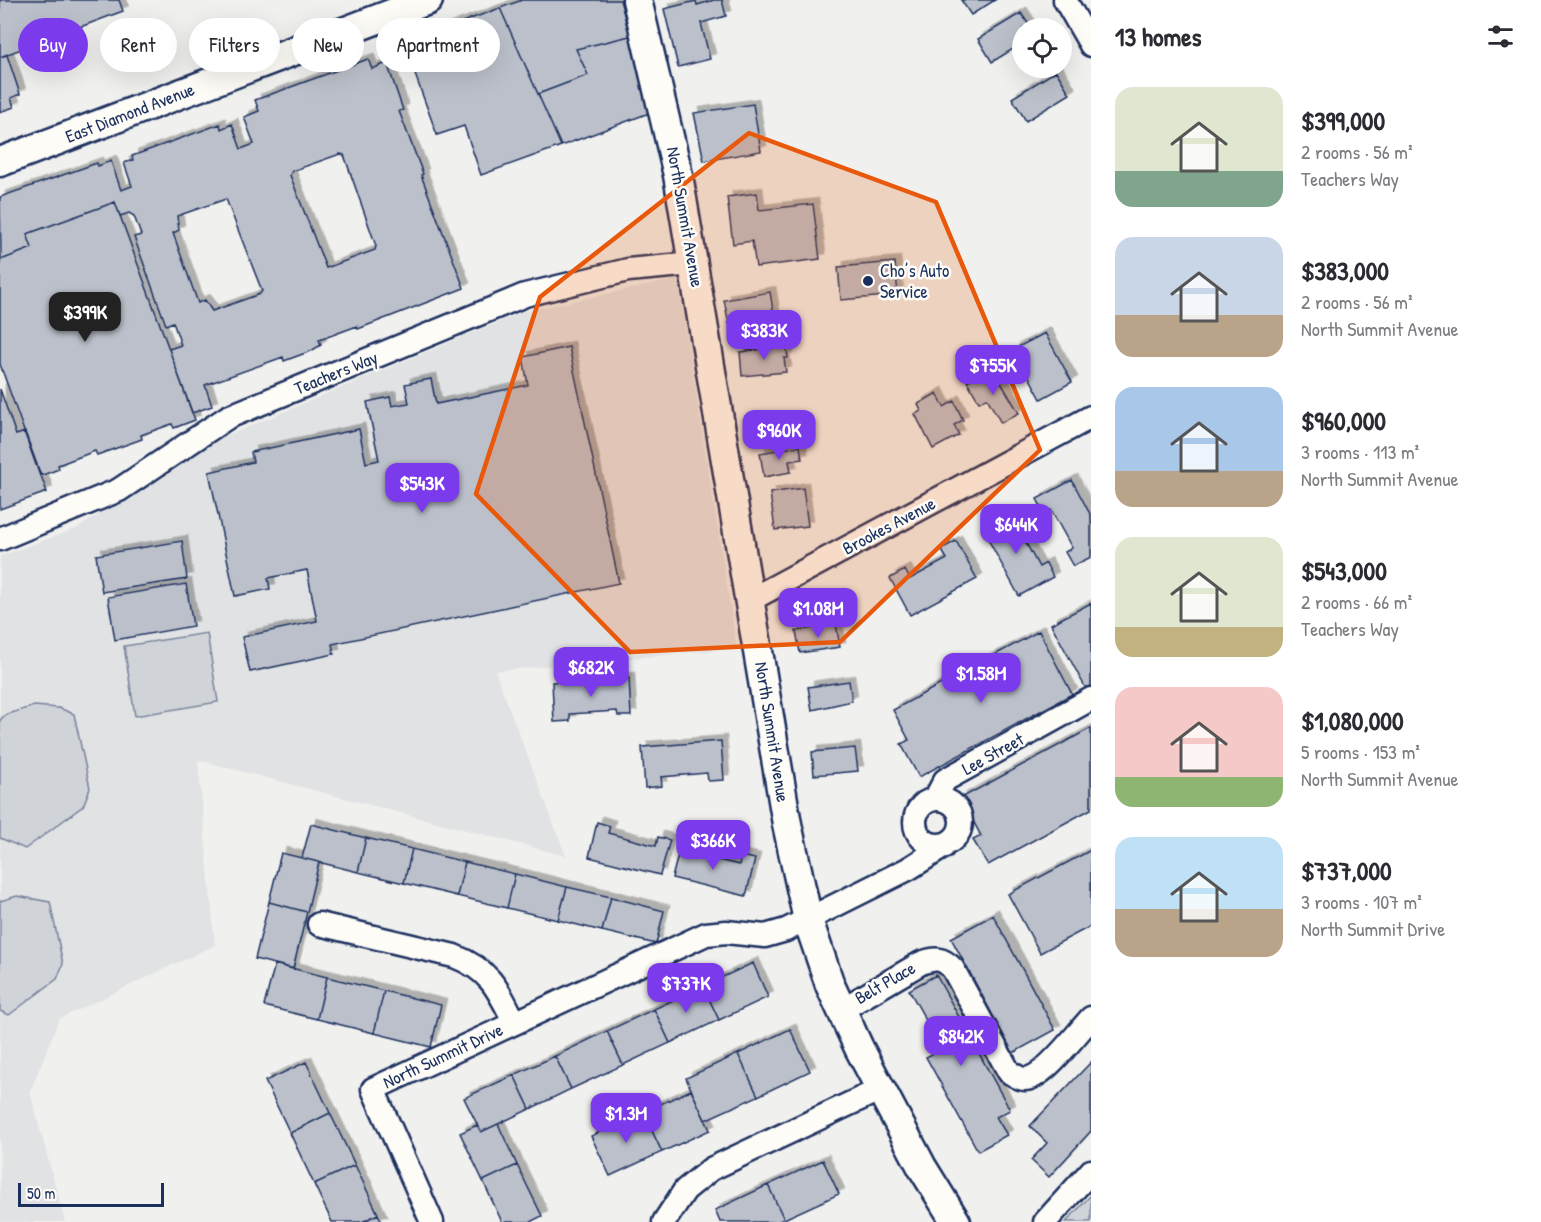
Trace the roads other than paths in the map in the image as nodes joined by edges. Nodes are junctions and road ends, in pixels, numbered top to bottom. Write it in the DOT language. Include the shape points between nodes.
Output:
graph roads {
  1 [pos="428,0"];
  2 [pos="637,0"];
  3 [pos="1065,0"];
  4 [pos="1091,45"];
  5 [pos="0,162"];
  6 [pos="693,264"];
  7 [pos="1091,417"];
  8 [pos="0,539"];
  9 [pos="750,600"];
  10 [pos="1091,699"];
  11 [pos="935,799"];
  12 [pos="943,847"];
  13 [pos="808,920"];
  14 [pos="320,924"];
  15 [pos="841,1010"];
  16 [pos="1091,1018"];
  17 [pos="514,1023"];
  18 [pos="881,1089"];
  19 [pos="1091,1171"];
  20 [pos="432,1222"];
  21 [pos="664,1222"];
  22 [pos="956,1222"];
  23 [pos="1045,1222"];
  1 -- 5 [label="street, East Diamond Avenue"];
  2 -- 6 [label="street, North Summit Avenue" via="678,176"];
  3 -- 4 [label="street"];
  6 -- 8 [label="street, Teachers Way" via="628,270 525,295 228,417 119,490"];
  6 -- 9 [label="street, North Summit Avenue"];
  7 -- 9 [label="street, Brookes Avenue"];
  9 -- 13 [label="street, North Summit Avenue" via="787,824"];
  10 -- 11 [label="street, Lee Street" via="945,780"];
  11 -- 12 [label="street" via="949,801 961,816 960,831"];
  11 -- 12 [label="street, Lee Street" via="922,805 915,823 925,842"];
  12 -- 13 [label="street"];
  13 -- 15 [label="street, North Summit Avenue"];
  13 -- 17 [label="street, North Summit Drive" via="765,936 706,934"];
  14 -- 17 [label="street, North Summit Drive" via="473,964 499,990"];
  15 -- 16 [label="street, Belt Place" via="921,963 933,958 946,961 1009,1072 1018,1078 1030,1078 1041,1071"];
  15 -- 18 [label="street, North Summit Avenue"];
  17 -- 20 [label="street, North Summit Drive" via="373,1089"];
  18 -- 21 [label="street" via="711,1169 685,1190"];
  18 -- 22 [label="street, North Summit Avenue"];
  19 -- 23 [label="street"];
}
